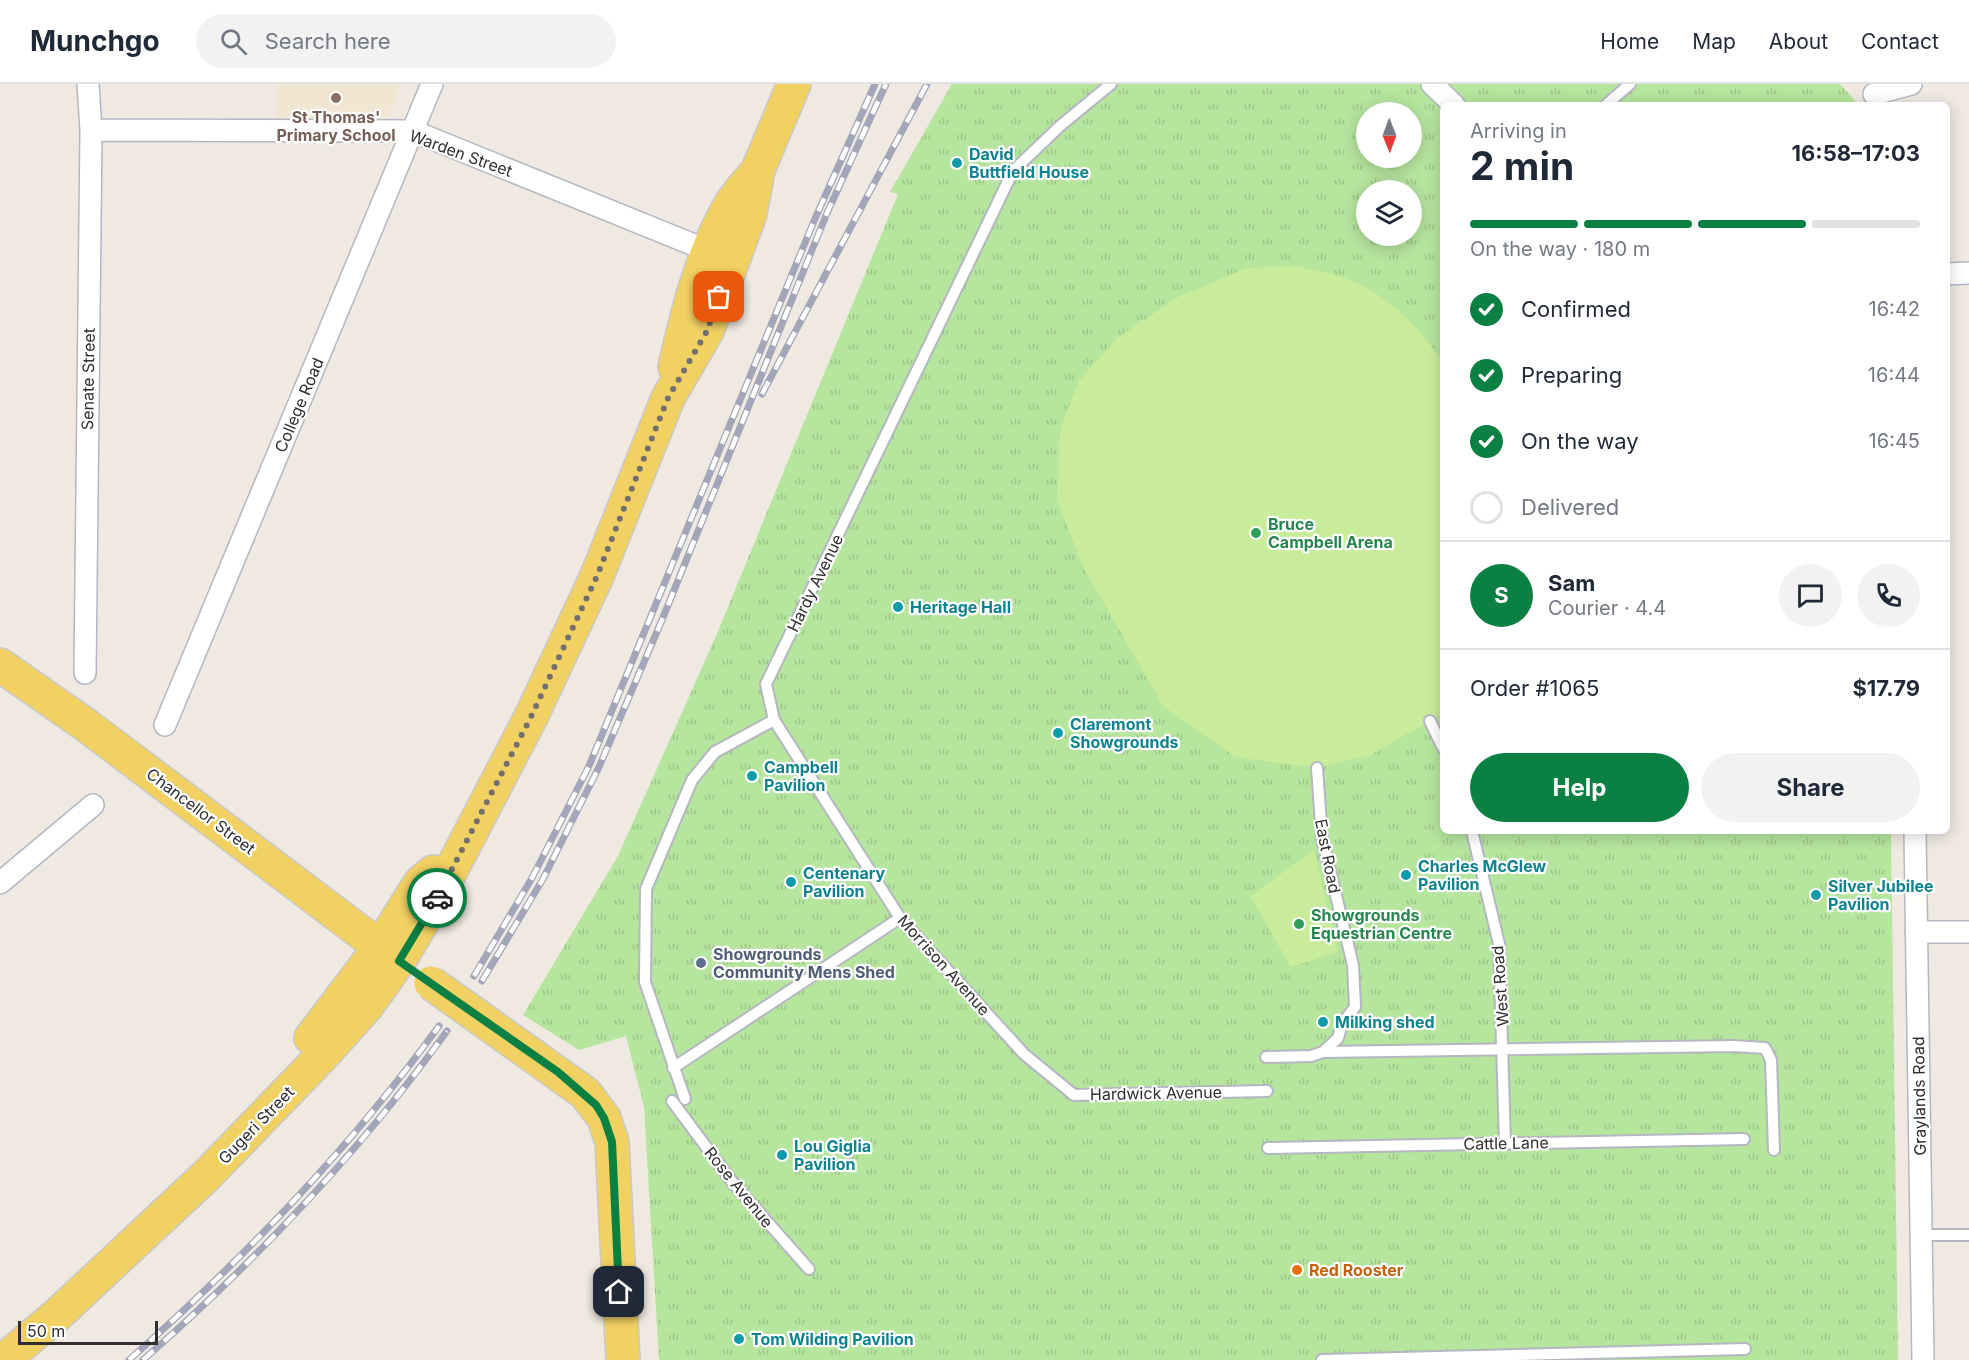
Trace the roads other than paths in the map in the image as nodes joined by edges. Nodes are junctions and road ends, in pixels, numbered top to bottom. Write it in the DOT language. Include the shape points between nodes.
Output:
graph roads {
  1 [pos="88,84"];
  2 [pos="432,84"];
  3 [pos="794,84"];
  4 [pos="1111,84"];
  5 [pos="1432,84"];
  6 [pos="1630,84"];
  7 [pos="1911,84"];
  8 [pos="1874,94"];
  9 [pos="1451,102"];
  10 [pos="1609,102"];
  11 [pos="91,130"];
  12 [pos="413,131"];
  13 [pos="758,170"];
  14 [pos="709,251"];
  15 [pos="1969,273"];
  16 [pos="1950,274"];
  17 [pos="668,398"];
  18 [pos="0,665"];
  19 [pos="85,673"];
  20 [pos="774,720"];
  21 [pos="1430,721"];
  22 [pos="165,725"];
  23 [pos="1440,742"];
  24 [pos="1317,768"];
  25 [pos="93,805"];
  26 [pos="1473,834"];
  27 [pos="1915,834"];
  28 [pos="0,882"];
  29 [pos="900,918"];
  30 [pos="1916,932"];
  31 [pos="1969,932"];
  32 [pos="389,954"];
  33 [pos="1504,1049"];
  34 [pos="1323,1052"];
  35 [pos="1024,1054"];
  36 [pos="1266,1057"];
  37 [pos="674,1068"];
  38 [pos="1267,1091"];
  39 [pos="685,1099"];
  40 [pos="672,1101"];
  41 [pos="1743,1139"];
  42 [pos="1505,1143"];
  43 [pos="1268,1148"];
  44 [pos="1774,1150"];
  45 [pos="1921,1235"];
  46 [pos="1969,1235"];
  47 [pos="809,1269"];
  48 [pos="0,1343"];
  49 [pos="1744,1349"];
  50 [pos="4,1360"];
  51 [pos="623,1360"];
  52 [pos="1322,1360"];
  53 [pos="1923,1360"];
  1 -- 11 [label="street, Senate Street"];
  2 -- 12 [label="street, College Road"];
  3 -- 13 [label="main road, Gugeri Street"];
  4 -- 20 [label="lane, Hardy Avenue" via="1013,171 766,684"];
  5 -- 9 [label="street"];
  6 -- 10 [label="lane"];
  7 -- 8 [label="street"];
  11 -- 12 [label="street, Warden Street"];
  11 -- 19 [label="street, Senate Street"];
  12 -- 14 [label="street, Warden Street"];
  12 -- 22 [label="street, College Road"];
  13 -- 14 [label="main road, Gugeri Street" via="729,207"];
  13 -- 17 [label="main road, Gugeri Street" via="750,214 707,331"];
  14 -- 17 [label="main road, Gugeri Street" via="684,324"];
  15 -- 16 [label="street"];
  17 -- 32 [label="main road, Gugeri Street" via="597,576 531,717 460,850 420,883"];
  18 -- 32 [label="main road, Chancellor Street" via="86,725"];
  20 -- 29 [label="lane, Morrison Avenue"];
  20 -- 37 [label="lane" via="715,752 692,780 646,889 645,982"];
  21 -- 23 [label="lane"];
  24 -- 34 [label="lane, East Road" via="1322,838 1353,964 1355,1007 1342,1024 1338,1038"];
  25 -- 28 [label="street"];
  26 -- 33 [label="lane, West Road" via="1499,944"];
  27 -- 30 [label="street, Graylands Road"];
  29 -- 35 [label="lane, Morrison Avenue"];
  29 -- 37 [label="lane"];
  30 -- 31 [label="street"];
  30 -- 45 [label="street, Graylands Road"];
  32 -- 48 [label="main road, Gugeri Street" via="131,1226"];
  32 -- 50 [label="main road, Gugeri Street" via="367,1006 324,1054 206,1176"];
  32 -- 51 [label="main road, Chancellor Street, bridge" via="585,1093 604,1118 612,1142"];
  33 -- 34 [label="lane"];
  33 -- 42 [label="lane, West Road"];
  33 -- 44 [label="lane" via="1765,1048 1771,1060"];
  34 -- 36 [label="lane"];
  35 -- 38 [label="lane, Hardwick Avenue" via="1074,1095"];
  37 -- 39 [label="lane"];
  40 -- 47 [label="lane, Rose Avenue" via="733,1183"];
  41 -- 42 [label="lane, Cattle Lane"];
  42 -- 43 [label="lane, Cattle Lane"];
  45 -- 46 [label="lane"];
  45 -- 53 [label="street, Graylands Road"];
  49 -- 52 [label="lane"];
}
